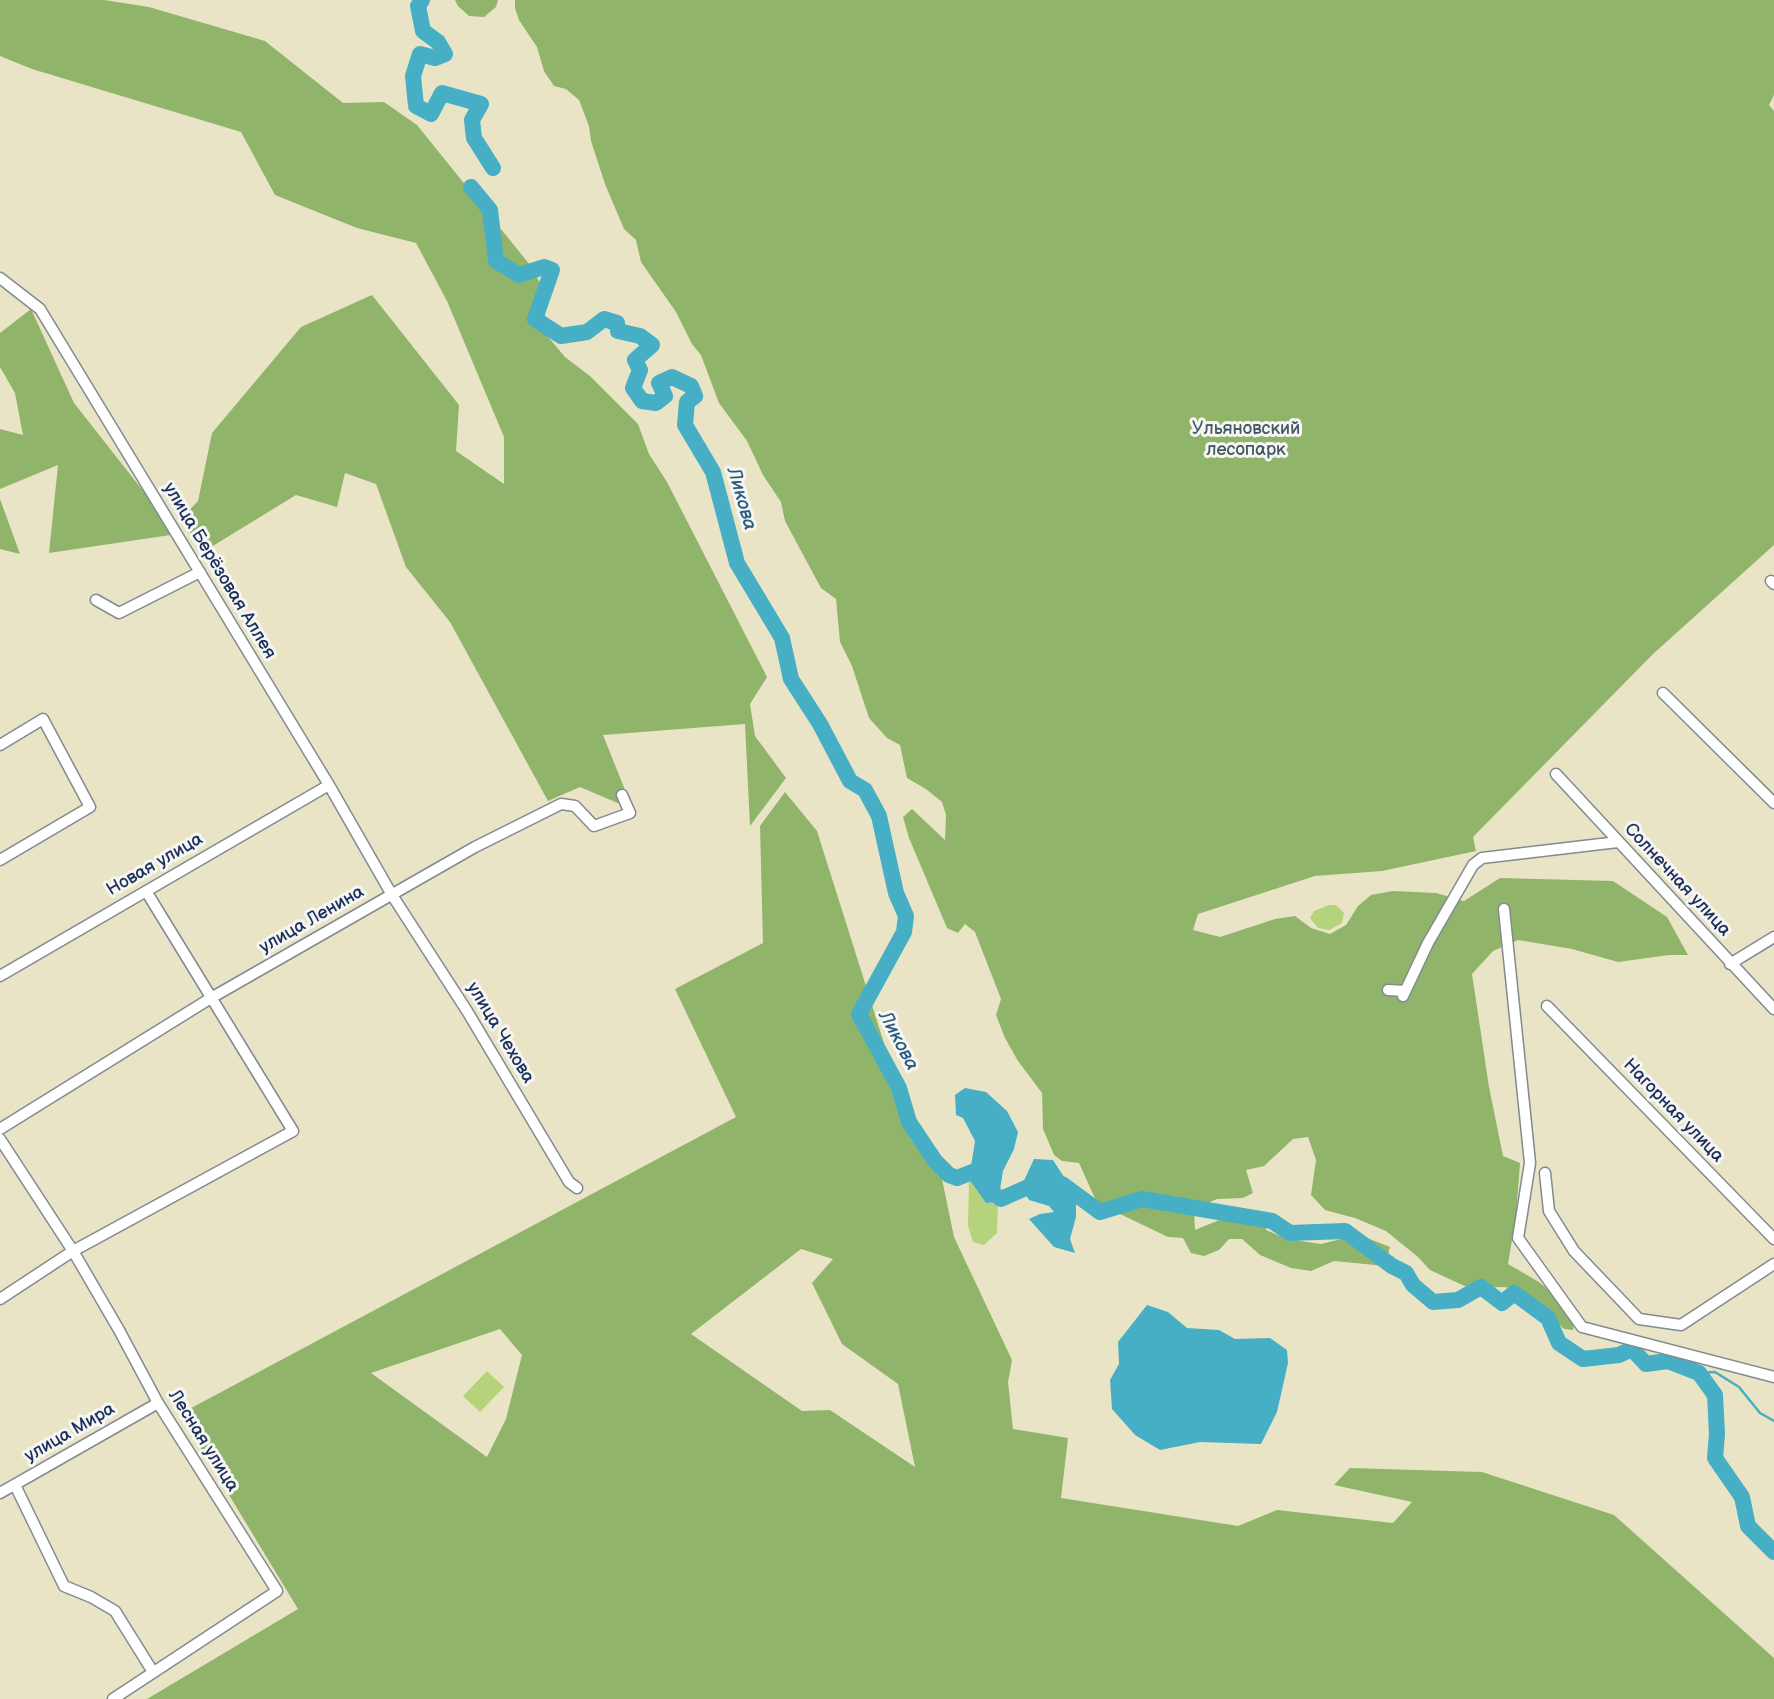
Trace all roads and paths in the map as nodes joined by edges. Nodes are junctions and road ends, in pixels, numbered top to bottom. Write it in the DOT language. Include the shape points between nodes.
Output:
graph roads {
  1 [pos="0,278"];
  2 [pos="200,572"];
  3 [pos="96,600"];
  4 [pos="1662,693"];
  5 [pos="0,745"];
  6 [pos="1556,774"];
  7 [pos="329,785"];
  8 [pos="622,795"];
  9 [pos="1774,803"];
  10 [pos="1618,842"];
  11 [pos="0,860"];
  12 [pos="146,891"];
  13 [pos="392,895"];
  14 [pos="1504,909"];
  15 [pos="1774,937"];
  16 [pos="1730,964"];
  17 [pos="0,976"];
  18 [pos="1388,990"];
  19 [pos="211,998"];
  20 [pos="1547,1006"];
  21 [pos="1774,1009"];
  22 [pos="0,1129"];
  23 [pos="0,1139"];
  24 [pos="1545,1173"];
  25 [pos="577,1188"];
  26 [pos="1774,1239"];
  27 [pos="73,1251"];
  28 [pos="1774,1264"];
  29 [pos="0,1299"];
  30 [pos="1774,1377"];
  31 [pos="158,1403"];
  32 [pos="15,1485"];
  33 [pos="0,1493"];
  34 [pos="153,1672"];
  35 [pos="113,1699"];
  1 -- 2 [label="street, улица Берёзовая Аллея" via="40,309"];
  2 -- 3 [label="street" via="119,617"];
  2 -- 7 [label="street, улица Берёзовая Аллея"];
  4 -- 9 [label="street"];
  5 -- 11 [label="street" via="43,719 90,807"];
  6 -- 10 [label="street, Солнечная улица"];
  7 -- 12 [label="street, Новая улица"];
  7 -- 13 [label="street, улица Берёзовая Аллея"];
  8 -- 13 [label="street, улица Ленина" via="631,813 594,826 575,806 561,804"];
  10 -- 16 [label="street, Солнечная улица"];
  10 -- 18 [label="street" via="1482,858 1473,865 1404,993"];
  12 -- 17 [label="street, Новая улица"];
  12 -- 19 [label="street"];
  13 -- 19 [label="street, улица Ленина"];
  13 -- 25 [label="street, улица Чехова" via="569,1182"];
  14 -- 30 [label="street" via="1530,1163 1518,1238 1582,1327"];
  15 -- 16 [label="street"];
  16 -- 21 [label="street, Солнечная улица"];
  19 -- 22 [label="street, улица Ленина"];
  19 -- 27 [label="street" via="292,1131"];
  20 -- 26 [label="street, Нагорная улица"];
  23 -- 27 [label="street, Лесная улица"];
  24 -- 28 [label="street" via="1549,1211 1574,1251 1639,1319 1681,1325"];
  27 -- 29 [label="street"];
  27 -- 31 [label="street, Лесная улица"];
  31 -- 32 [label="street, улица Мира"];
  31 -- 34 [label="street, Лесная улица" via="277,1591"];
  32 -- 33 [label="street, улица Мира"];
  32 -- 34 [label="street" via="64,1586 115,1611"];
  34 -- 35 [label="street, Лесная улица"];
}
